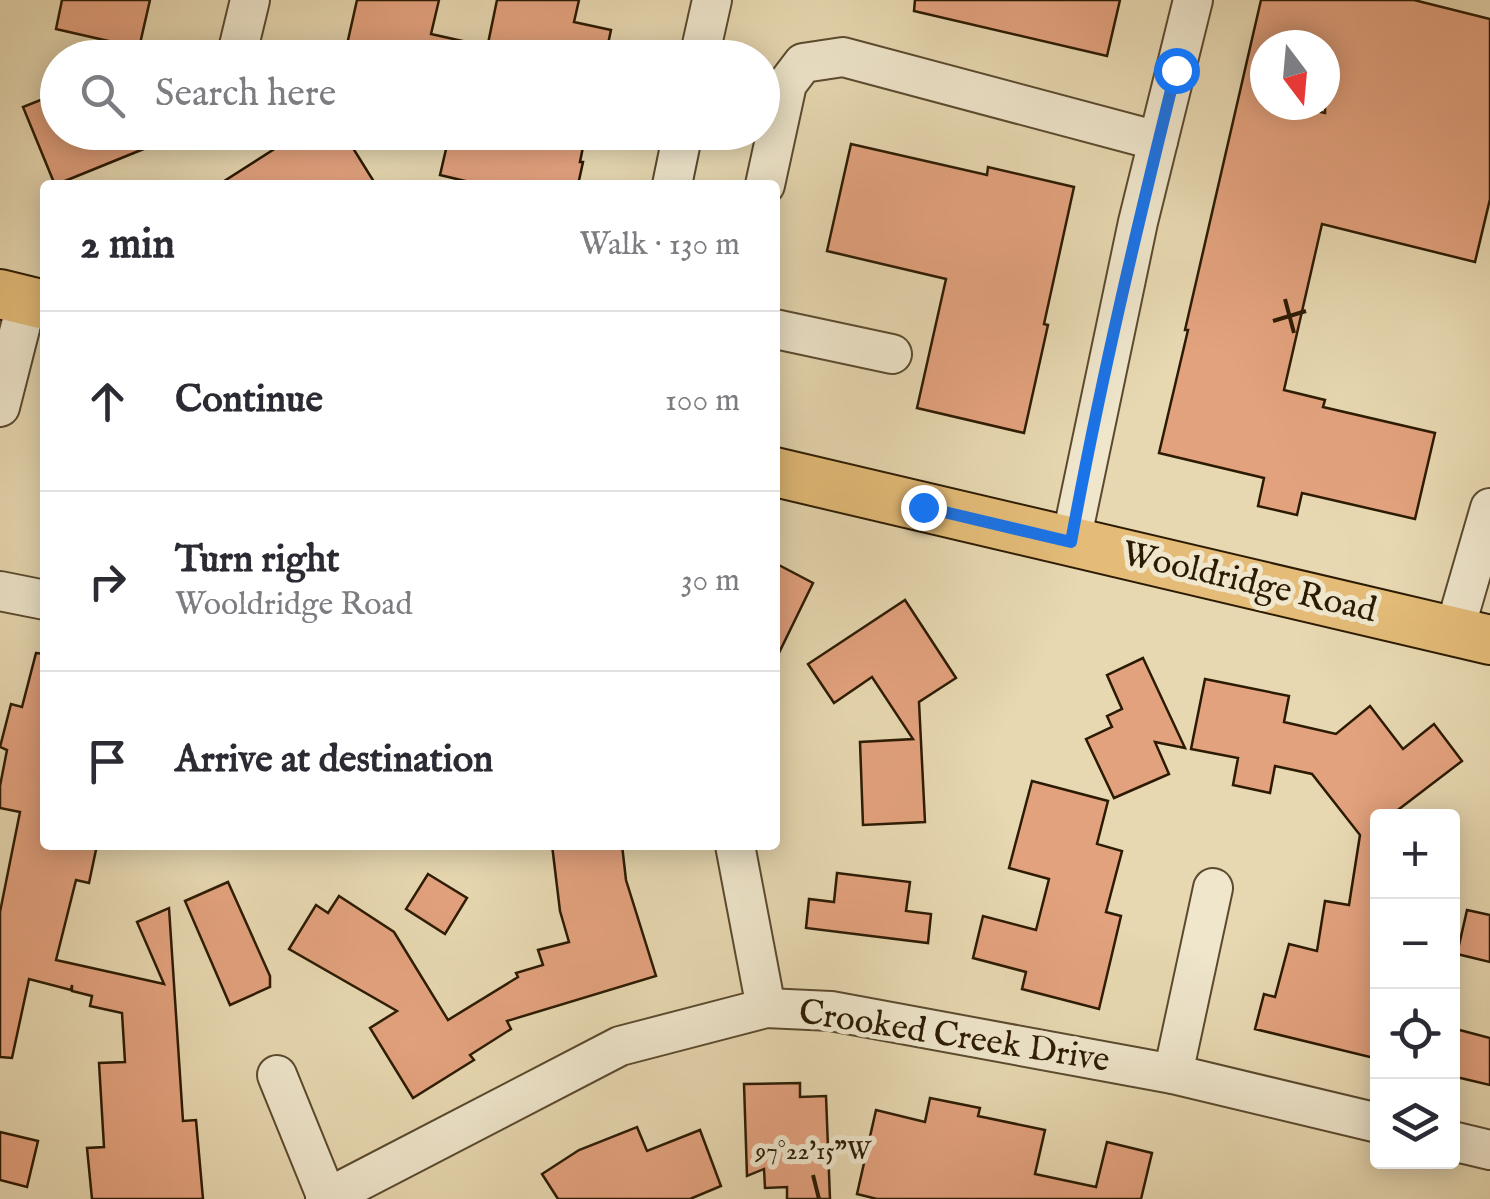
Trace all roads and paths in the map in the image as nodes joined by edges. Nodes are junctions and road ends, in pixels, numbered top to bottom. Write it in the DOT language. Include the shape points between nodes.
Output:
graph roads {
  1 [pos="250,0"];
  2 [pos="712,0"];
  3 [pos="1193,0"];
  4 [pos="240,40"];
  5 [pos="703,40"];
  6 [pos="780,119"];
  7 [pos="1158,141"];
  8 [pos="679,150"];
  9 [pos="773,150"];
  10 [pos="673,180"];
  11 [pos="766,180"];
  12 [pos="24,300"];
  13 [pos="780,330"];
  14 [pos="892,354"];
  15 [pos="0,407"];
  16 [pos="780,473"];
  17 [pos="1490,508"];
  18 [pos="1071,542"];
  19 [pos="0,591"];
  20 [pos="40,599"];
  21 [pos="1472,636"];
  22 [pos="736,850"];
  23 [pos="1213,888"];
  24 [pos="766,1008"];
  25 [pos="1173,1074"];
  26 [pos="276,1075"];
  27 [pos="1370,1121"];
  28 [pos="1460,1143"];
  29 [pos="1490,1150"];
  30 [pos="326,1198"];
  1 -- 4 [label="street"];
  2 -- 5 [label="street"];
  3 -- 7 [label="street"];
  6 -- 7 [label="street" via="788,84 803,63 843,57"];
  7 -- 18 [label="street"];
  8 -- 10 [label="street"];
  9 -- 11 [label="street"];
  12 -- 15 [label="street"];
  13 -- 14 [label="street"];
  16 -- 18 [label="main road, Wooldridge Road"];
  17 -- 21 [label="street"];
  18 -- 21 [label="main road, Wooldridge Road"];
  19 -- 20 [label="street"];
  22 -- 24 [label="street"];
  23 -- 25 [label="street"];
  24 -- 25 [label="street, Crooked Creek Drive" via="831,1011"];
  24 -- 30 [label="street, Crooked Creek Drive" via="620,1046"];
  25 -- 27 [label="street, Crooked Creek Drive"];
  26 -- 30 [label="street, Crooked Creek Drive"];
  28 -- 29 [label="street"];
}
